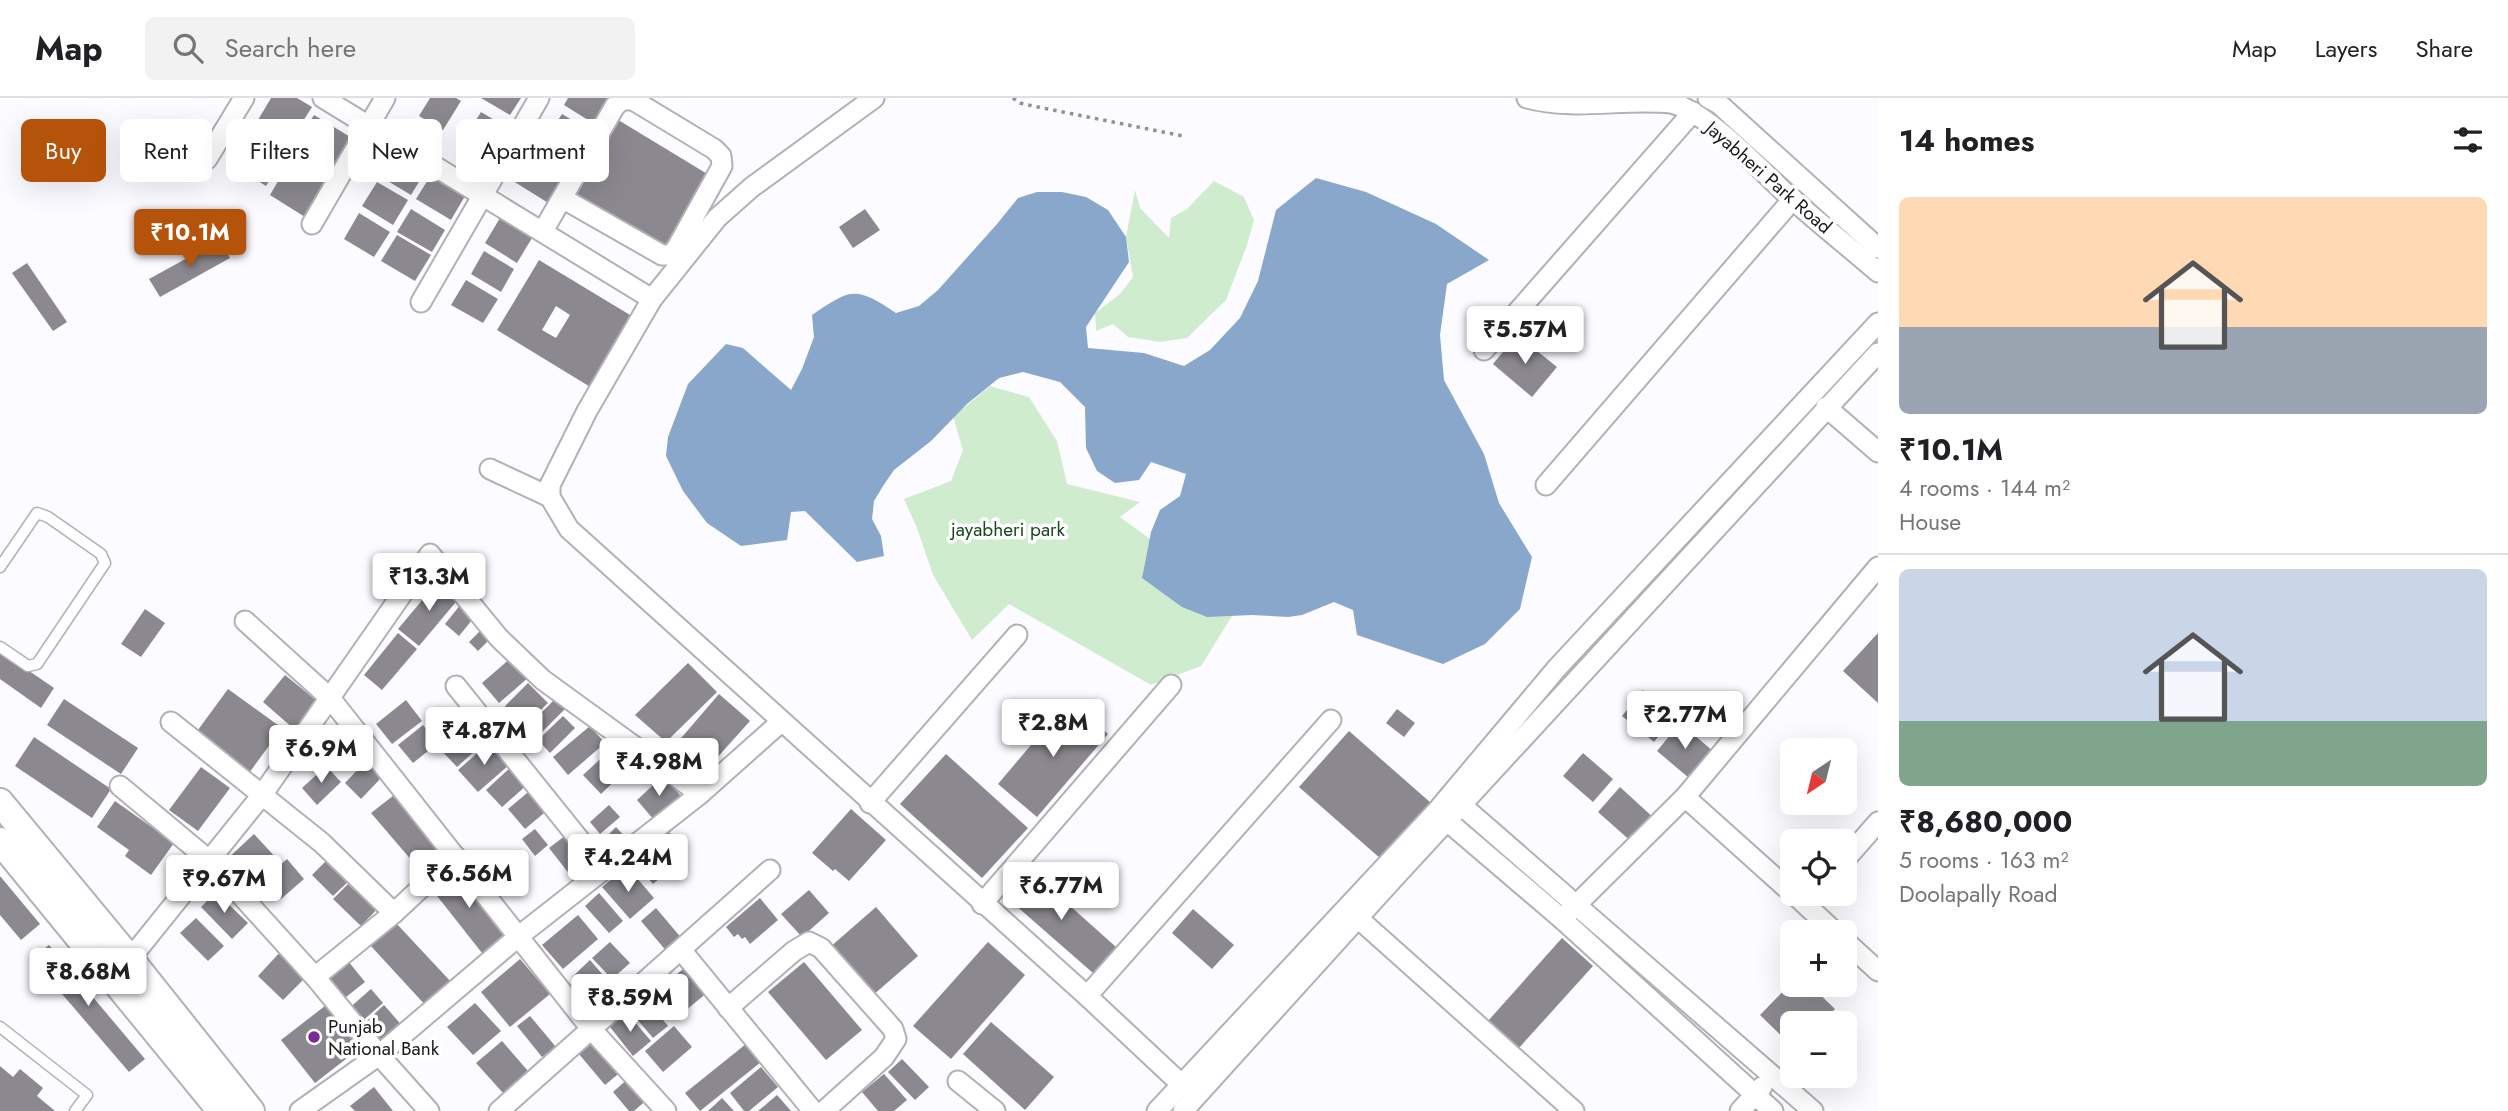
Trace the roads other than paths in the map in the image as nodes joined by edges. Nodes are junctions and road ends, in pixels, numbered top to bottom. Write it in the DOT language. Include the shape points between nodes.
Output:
graph roads {
  1 [pos="244,98"];
  2 [pos="323,98"];
  3 [pos="385,98"];
  4 [pos="539,98"];
  5 [pos="874,98"];
  6 [pos="1527,98"];
  7 [pos="1708,98"];
  8 [pos="1693,112"];
  9 [pos="357,119"];
  10 [pos="372,119"];
  11 [pos="212,151"];
  12 [pos="348,161"];
  13 [pos="442,171"];
  14 [pos="482,195"];
  15 [pos="562,198"];
  16 [pos="1793,199"];
  17 [pos="312,224"];
  18 [pos="543,231"];
  19 [pos="695,231"];
  20 [pos="1878,248"];
  21 [pos="1878,272"];
  22 [pos="652,299"];
  23 [pos="421,302"];
  24 [pos="1878,323"];
  25 [pos="1484,349"];
  26 [pos="1878,353"];
  27 [pos="1826,407"];
  28 [pos="1878,452"];
  29 [pos="490,469"];
  30 [pos="1546,485"];
  31 [pos="550,497"];
  32 [pos="0,567"];
  33 [pos="1878,567"];
  34 [pos="245,621"];
  35 [pos="1017,635"];
  36 [pos="0,647"];
  37 [pos="1171,685"];
  38 [pos="456,686"];
  39 [pos="330,698"];
  40 [pos="1331,720"];
  41 [pos="171,722"];
  42 [pos="781,722"];
  43 [pos="120,786"];
  44 [pos="262,794"];
  45 [pos="700,794"];
  46 [pos="1685,797"];
  47 [pos="1455,801"];
  48 [pos="0,802"];
  49 [pos="870,803"];
  50 [pos="1442,817"];
  51 [pos="1878,822"];
  52 [pos="0,841"];
  53 [pos="1857,846"];
  54 [pos="455,856"];
  55 [pos="210,860"];
  56 [pos="603,869"];
  57 [pos="770,870"];
  58 [pos="1780,878"];
  59 [pos="982,904"];
  60 [pos="1810,906"];
  61 [pos="1568,912"];
  62 [pos="394,913"];
  63 [pos="1353,913"];
  64 [pos="1824,920"];
  65 [pos="519,936"];
  66 [pos="682,950"];
  67 [pos="1857,952"];
  68 [pos="130,959"];
  69 [pos="1878,971"];
  70 [pos="315,977"];
  71 [pos="1087,996"];
  72 [pos="729,1008"];
  73 [pos="0,1027"];
  74 [pos="592,1030"];
  75 [pos="379,1055"];
  76 [pos="1772,1076"];
  77 [pos="958,1081"];
  78 [pos="1755,1095"];
  79 [pos="1186,1097"];
  80 [pos="656,1108"];
  81 [pos="75,1111"];
  82 [pos="221,1111"];
  83 [pos="251,1111"];
  84 [pos="300,1111"];
  85 [pos="429,1111"];
  86 [pos="499,1111"];
  87 [pos="813,1111"];
  88 [pos="824,1111"];
  89 [pos="995,1111"];
  90 [pos="1157,1111"];
  91 [pos="1574,1111"];
  92 [pos="1740,1111"];
  93 [pos="1773,1111"];
  94 [pos="1813,1111"];
  1 -- 11 [label="street"];
  2 -- 9 [label="street"];
  3 -- 10 [label="street"];
  4 -- 14 [label="street"];
  5 -- 19 [label="street"];
  6 -- 8 [label="street, Jayabheri Park Road" via="1555,104 1641,99"];
  7 -- 20 [label="street, Jayabheri Park Road"];
  8 -- 16 [label="street, Jayabheri Park Road"];
  8 -- 25 [label="street"];
  12 -- 17 [label="street"];
  13 -- 14 [label="street"];
  14 -- 18 [label="street"];
  14 -- 23 [label="street"];
  15 -- 18 [label="street"];
  15 -- 19 [label="street" via="662,255 675,251"];
  15 -- 19 [label="street" via="615,106 632,100 722,156"];
  16 -- 21 [label="street, Jayabheri Park Road"];
  16 -- 30 [label="street"];
  18 -- 22 [label="street"];
  19 -- 22 [label="street"];
  22 -- 31 [label="street" via="569,444 550,485"];
  24 -- 47 [label="street" via="1557,668"];
  26 -- 27 [label="street"];
  27 -- 28 [label="street"];
  27 -- 47 [label="street"];
  29 -- 31 [label="street"];
  31 -- 42 [label="street" via="569,529"];
  32 -- 36 [label="lane" via="37,513 101,554 105,563 37,664 28,666"];
  33 -- 46 [label="street"];
  34 -- 39 [label="street"];
  35 -- 49 [label="street"];
  37 -- 59 [label="street"];
  38 -- 56 [label="street"];
  39 -- 44 [label="street"];
  39 -- 45 [label="street" via="430,554 499,638 543,680"];
  39 -- 54 [label="street"];
  40 -- 71 [label="street"];
  41 -- 44 [label="street"];
  42 -- 45 [label="street"];
  42 -- 49 [label="street"];
  43 -- 55 [label="street"];
  44 -- 55 [label="street"];
  44 -- 62 [label="street" via="322,843"];
  45 -- 56 [label="street"];
  46 -- 58 [label="street"];
  46 -- 61 [label="street"];
  47 -- 50 [label="street"];
  47 -- 61 [label="street"];
  48 -- 68 [label="main road"];
  49 -- 59 [label="street"];
  50 -- 61 [label="street"];
  50 -- 63 [label="street" via="1393,879"];
  51 -- 53 [label="street"];
  52 -- 82 [label="main road"];
  54 -- 62 [label="street"];
  54 -- 65 [label="street"];
  55 -- 68 [label="street"];
  55 -- 70 [label="street"];
  56 -- 65 [label="street"];
  57 -- 66 [label="street"];
  59 -- 71 [label="street"];
  60 -- 64 [label="street"];
  61 -- 76 [label="street"];
  61 -- 78 [label="street"];
  62 -- 70 [label="street"];
  63 -- 79 [label="street"];
  63 -- 91 [label="street"];
  65 -- 74 [label="street"];
  65 -- 75 [label="street"];
  66 -- 72 [label="street"];
  66 -- 74 [label="street"];
  67 -- 69 [label="street"];
  68 -- 83 [label="main road"];
  70 -- 75 [label="street"];
  71 -- 79 [label="street"];
  72 -- 87 [label="street"];
  72 -- 88 [label="street" via="794,951 809,942 821,948 894,1029 896,1039 884,1057"];
  73 -- 81 [label="lane" via="87,1095"];
  74 -- 80 [label="street"];
  74 -- 86 [label="street"];
  75 -- 84 [label="street"];
  75 -- 85 [label="street"];
  76 -- 78 [label="street"];
  76 -- 94 [label="street"];
  77 -- 89 [label="street"];
  78 -- 92 [label="street"];
  78 -- 93 [label="street"];
  79 -- 90 [label="street"];
}
